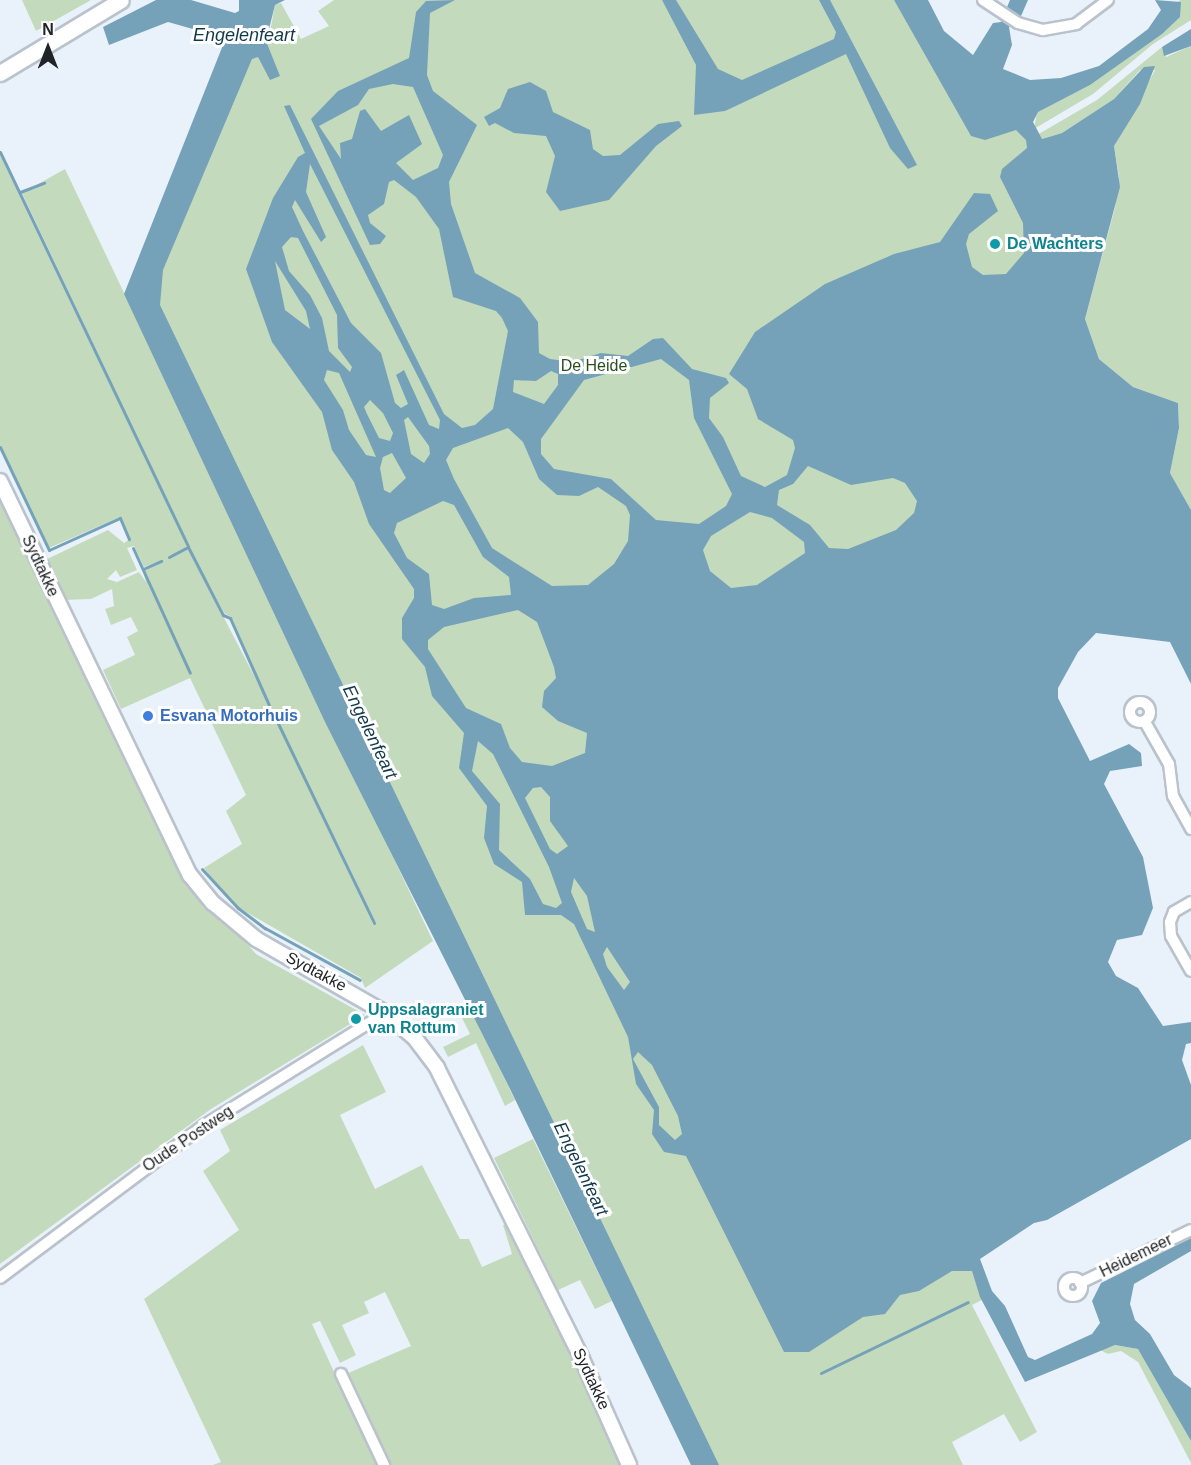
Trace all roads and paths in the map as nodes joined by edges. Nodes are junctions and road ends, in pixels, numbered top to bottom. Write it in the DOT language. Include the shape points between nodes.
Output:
graph roads {
  1 [pos="121,0"];
  2 [pos="983,0"];
  3 [pos="1108,0"];
  4 [pos="0,73"];
  5 [pos="0,481"];
  6 [pos="1145,722"];
  7 [pos="1191,829"];
  8 [pos="1191,902"];
  9 [pos="1191,971"];
  10 [pos="385,1012"];
  11 [pos="1191,1230"];
  12 [pos="0,1278"];
  13 [pos="1080,1283"];
  14 [pos="341,1374"];
  15 [pos="384,1465"];
  16 [pos="629,1465"];
  1 -- 4 [label="main road"];
  2 -- 3 [label="street" via="1018,23 1059,29 1076,24"];
  5 -- 10 [label="street, Sydtakke" via="190,875 213,903 256,939"];
  6 -- 7 [label="street" via="1169,764 1173,796"];
  8 -- 9 [label="street" via="1174,912 1170,922 1171,936"];
  10 -- 12 [label="street, Oude Postweg" via="203,1126"];
  10 -- 16 [label="street, Sydtakke" via="420,1044 453,1095"];
  11 -- 13 [label="street, Heidemeer"];
  14 -- 15 [label="street"];
}
